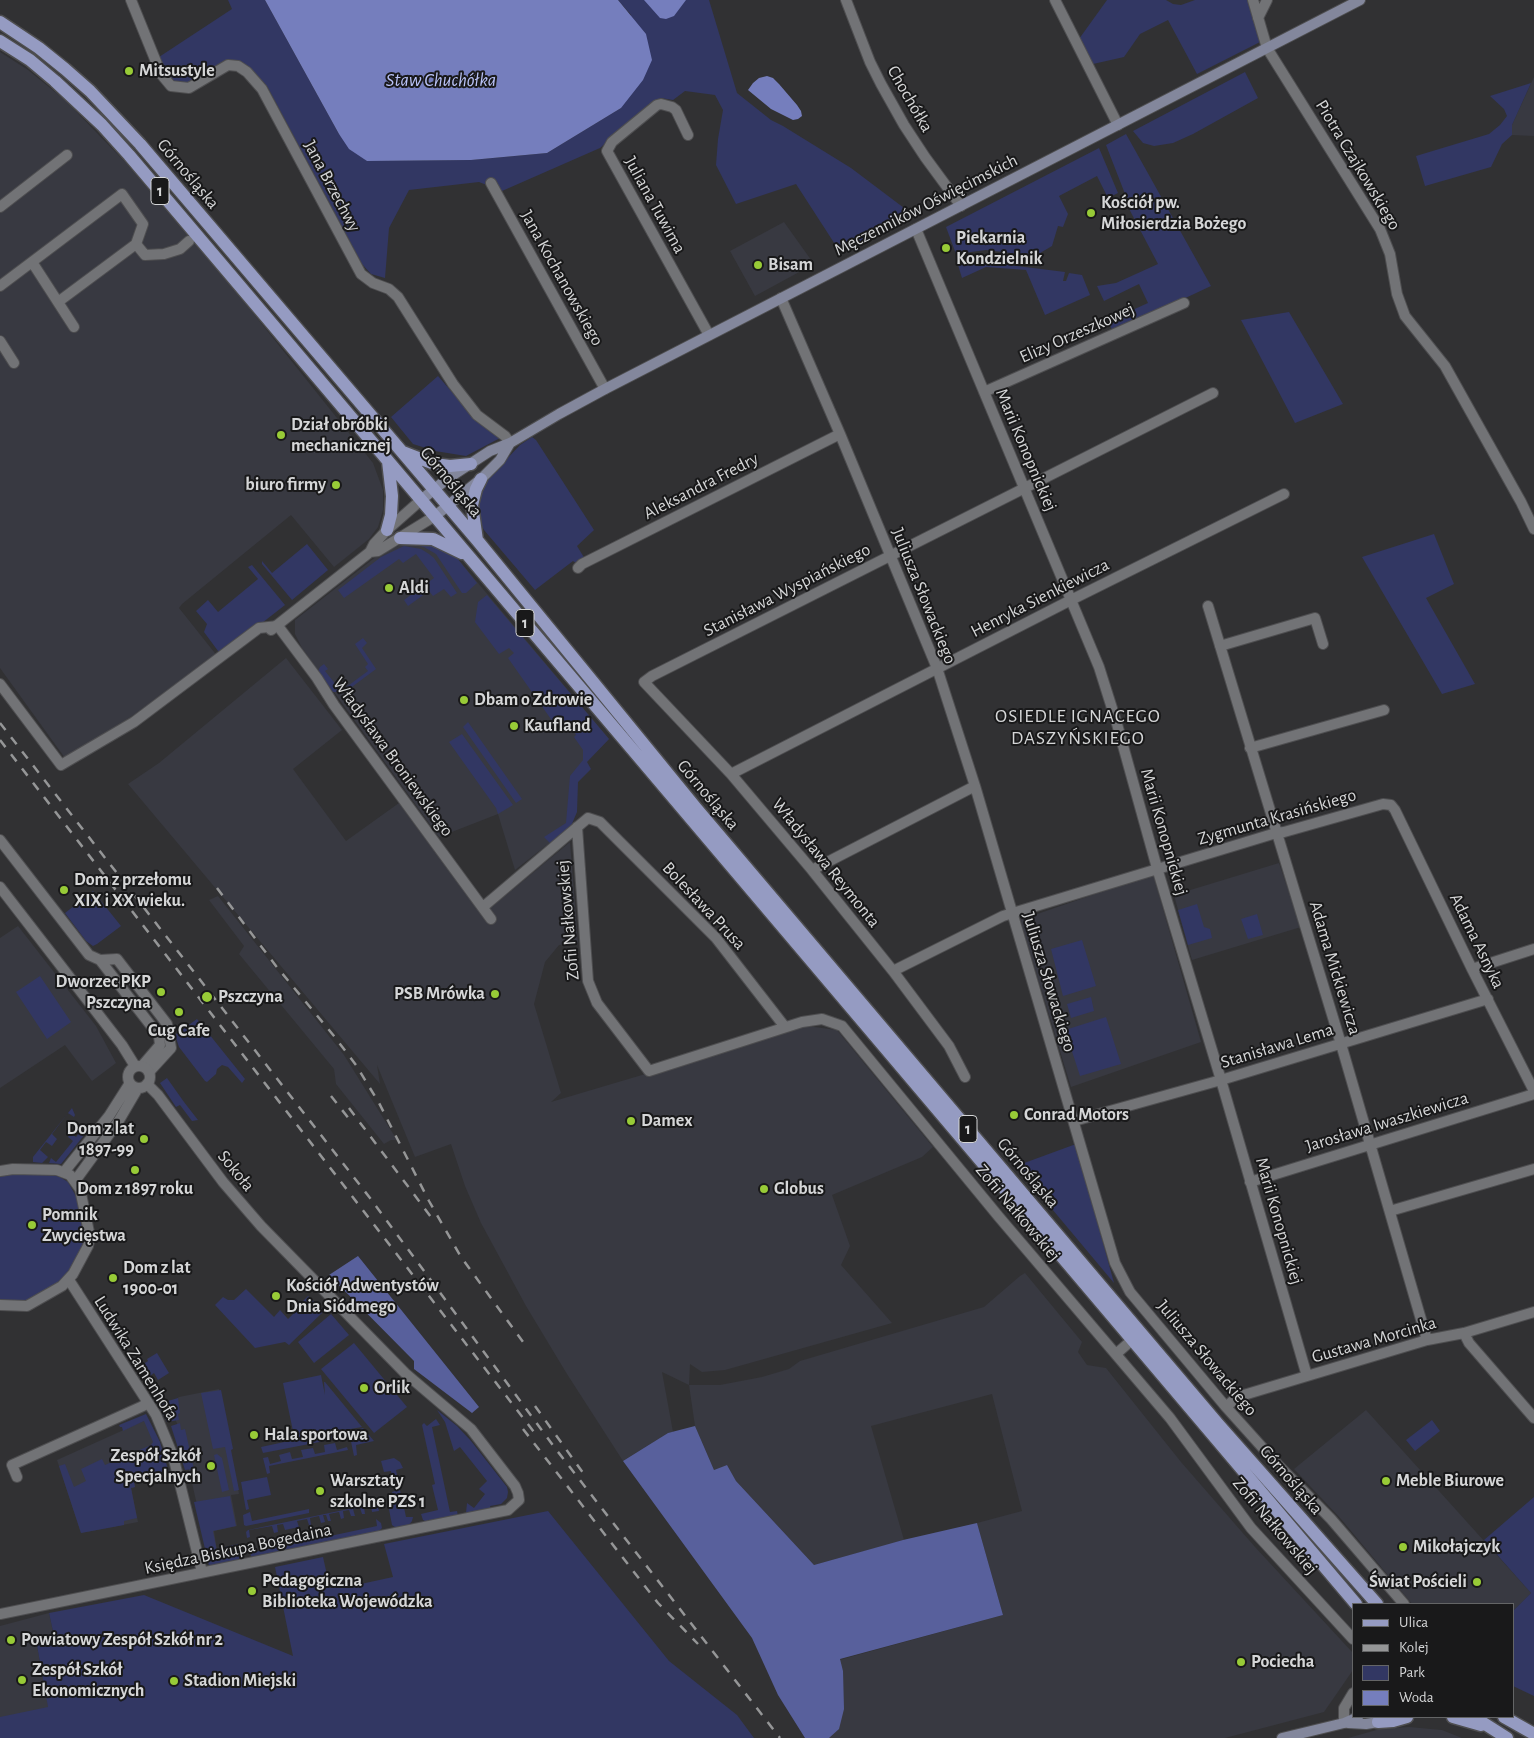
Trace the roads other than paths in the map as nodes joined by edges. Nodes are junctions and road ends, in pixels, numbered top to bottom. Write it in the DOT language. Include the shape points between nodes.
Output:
graph roads {
  1 [pos="131,0"];
  2 [pos="846,0"];
  3 [pos="1055,0"];
  4 [pos="1253,0"];
  5 [pos="1266,0"];
  6 [pos="1360,0"];
  7 [pos="1258,18"];
  8 [pos="0,22"];
  9 [pos="0,41"];
  10 [pos="1267,48"];
  11 [pos="1118,125"];
  12 [pos="688,135"];
  13 [pos="67,155"];
  14 [pos="491,183"];
  15 [pos="961,206"];
  16 [pos="0,207"];
  17 [pos="916,229"];
  18 [pos="189,241"];
  19 [pos="136,244"];
  20 [pos="32,262"];
  21 [pos="0,286"];
  22 [pos="781,298"];
  23 [pos="58,302"];
  24 [pos="1184,303"];
  25 [pos="74,327"];
  26 [pos="709,335"];
  27 [pos="0,342"];
  28 [pos="14,363"];
  29 [pos="605,389"];
  30 [pos="984,392"];
  31 [pos="1213,394"];
  32 [pos="840,434"];
  33 [pos="510,443"];
  34 [pos="401,451"];
  35 [pos="388,461"];
  36 [pos="471,464"];
  37 [pos="481,478"];
  38 [pos="1024,489"];
  39 [pos="434,490"];
  40 [pos="1284,494"];
  41 [pos="422,500"];
  42 [pos="448,506"];
  43 [pos="435,516"];
  44 [pos="1534,529"];
  45 [pos="387,530"];
  46 [pos="400,538"];
  47 [pos="477,540"];
  48 [pos="370,552"];
  49 [pos="891,556"];
  50 [pos="470,558"];
  51 [pos="578,568"];
  52 [pos="1071,600"];
  53 [pos="1208,606"];
  54 [pos="275,628"];
  55 [pos="1323,644"];
  56 [pos="1220,646"];
  57 [pos="937,668"];
  58 [pos="644,682"];
  59 [pos="0,684"];
  60 [pos="1384,710"];
  61 [pos="1250,748"];
  62 [pos="731,774"];
  63 [pos="975,786"];
  64 [pos="1391,805"];
  65 [pos="577,828"];
  66 [pos="1276,833"];
  67 [pos="0,840"];
  68 [pos="1157,868"];
  69 [pos="812,870"];
  70 [pos="0,886"];
  71 [pos="483,907"];
  72 [pos="1011,913"];
  73 [pos="491,919"];
  74 [pos="1534,949"];
  75 [pos="1472,969"];
  76 [pos="893,971"];
  77 [pos="1488,999"];
  78 [pos="785,1027"];
  79 [pos="1342,1044"];
  80 [pos="142,1068"];
  81 [pos="965,1077"];
  82 [pos="1222,1080"];
  83 [pos="138,1085"];
  84 [pos="1534,1093"];
  85 [pos="1074,1121"];
  86 [pos="1371,1145"];
  87 [pos="1534,1169"];
  88 [pos="0,1171"];
  89 [pos="64,1172"];
  90 [pos="75,1180"];
  91 [pos="1250,1182"];
  92 [pos="1390,1211"];
  93 [pos="68,1280"];
  94 [pos="0,1305"];
  95 [pos="1534,1312"];
  96 [pos="1464,1333"];
  97 [pos="1132,1340"];
  98 [pos="1427,1340"];
  99 [pos="1116,1354"];
  100 [pos="1307,1376"];
  101 [pos="147,1402"];
  102 [pos="1226,1407"];
  103 [pos="1534,1418"];
  104 [pos="17,1477"];
  105 [pos="519,1500"];
  106 [pos="202,1572"];
  107 [pos="1355,1603"];
  108 [pos="1376,1603"];
  109 [pos="1403,1603"];
  110 [pos="0,1614"];
  111 [pos="1352,1638"];
  112 [pos="1352,1695"];
  113 [pos="1356,1718"];
  114 [pos="1404,1718"];
  115 [pos="1456,1718"];
  116 [pos="1475,1718"];
  117 [pos="1506,1718"];
  118 [pos="1382,1720"];
  119 [pos="1344,1723"];
  120 [pos="1488,1727"];
  121 [pos="1534,1734"];
  122 [pos="1282,1738"];
  123 [pos="1507,1738"];
  1 -- 33 [label="street, Jana Brzechwy" via="161,74 171,86 189,88 228,65 238,66 262,89 361,274 398,297 453,384 477,415"];
  2 -- 15 [label="street, Chochółka" via="870,62 899,117"];
  3 -- 11 [label="street"];
  4 -- 7 [label="street, Piotra Czajkowskiego"];
  5 -- 7 [label="street"];
  6 -- 10 [label="main road, Męczenników Oświęcimskich"];
  7 -- 10 [label="street, Piotra Czajkowskiego"];
  8 -- 34 [label="main road, Górnośląska / 1" via="65,69 113,114"];
  9 -- 35 [label="main road, Górnośląska / 1" via="30,60 102,125"];
  10 -- 11 [label="main road, Męczenników Oświęcimskich"];
  10 -- 44 [label="street, Piotra Czajkowskiego" via="1380,230 1390,254 1397,294 1405,316 1445,366"];
  11 -- 15 [label="main road, Męczenników Oświęcimskich"];
  12 -- 26 [label="street, Juliana Tuwima" via="672,107 661,104 612,142 607,151"];
  13 -- 16 [label="street"];
  14 -- 29 [label="street, Jana Kochanowskiego"];
  15 -- 17 [label="main road, Męczenników Oświęcimskich"];
  17 -- 22 [label="main road, Męczenników Oświęcimskich"];
  17 -- 30 [label="street, Marii Konopnickiej"];
  18 -- 19 [label="street" via="180,249 164,254 145,255"];
  19 -- 20 [label="street" via="143,224 122,194"];
  19 -- 23 [label="street"];
  20 -- 21 [label="street"];
  20 -- 23 [label="street"];
  22 -- 26 [label="main road, Męczenników Oświęcimskich"];
  22 -- 32 [label="street, Juliusza Słowackiego"];
  23 -- 25 [label="street"];
  24 -- 30 [label="street, Elizy Orzeszkowej"];
  26 -- 29 [label="main road, Męczenników Oświęcimskich"];
  27 -- 28 [label="street"];
  29 -- 33 [label="main road, Męczenników Oświęcimskich"];
  30 -- 38 [label="street, Marii Konopnickiej"];
  31 -- 38 [label="street, Stanisława Wyspiańskiego"];
  32 -- 49 [label="street, Juliusza Słowackiego"];
  32 -- 51 [label="street, Aleksandra Fredry"];
  33 -- 36 [label="main road, Męczenników Oświęcimskich"];
  33 -- 37 [label="main road, Męczenników Oświęcimskich" via="500,460"];
  34 -- 36 [label="main road" via="434,464"];
  34 -- 39 [label="main road, Górnośląska / 1"];
  35 -- 41 [label="main road, Górnośląska / 1"];
  35 -- 45 [label="main road" via="392,496"];
  36 -- 39 [label="main road, Męczenników Oświęcimskich"];
  37 -- 42 [label="main road, Męczenników Oświęcimskich"];
  37 -- 47 [label="main road" via="472,505"];
  38 -- 49 [label="street, Stanisława Wyspiańskiego"];
  38 -- 52 [label="street, Marii Konopnickiej"];
  39 -- 41 [label="main road, Męczenników Oświęcimskich"];
  39 -- 42 [label="main road, Górnośląska / 1"];
  40 -- 52 [label="street, Henryka Sienkiewicza"];
  41 -- 43 [label="main road, Górnośląska / 1"];
  41 -- 45 [label="street, Męczenników Oświęcimskich"];
  42 -- 43 [label="main road, Męczenników Oświęcimskich"];
  42 -- 47 [label="main road, Górnośląska / 1"];
  43 -- 46 [label="street, Męczenników Oświęcimskich"];
  43 -- 50 [label="main road, Górnośląska / 1"];
  45 -- 48 [label="street, Męczenników Oświęcimskich"];
  46 -- 48 [label="street, Męczenników Oświęcimskich"];
  46 -- 50 [label="main road" via="433,539"];
  47 -- 108 [label="main road, Górnośląska / 1" via="709,823 1218,1424"];
  48 -- 54 [label="street, Męczenników Oświęcimskich"];
  49 -- 57 [label="street, Juliusza Słowackiego"];
  49 -- 58 [label="street, Stanisława Wyspiańskiego"];
  50 -- 97 [label="main road, Górnośląska / 1"];
  52 -- 57 [label="street, Henryka Sienkiewicza"];
  52 -- 68 [label="street, Marii Konopnickiej" via="1109,698"];
  53 -- 56 [label="street, Adama Mickiewicza"];
  54 -- 59 [label="street" via="259,628 134,722 61,765"];
  54 -- 71 [label="street, Władysława Broniewskiego" via="316,677"];
  55 -- 56 [label="street" via="1315,618"];
  56 -- 61 [label="street, Adama Mickiewicza"];
  57 -- 62 [label="street, Henryka Sienkiewicza"];
  57 -- 63 [label="street, Juliusza Słowackiego"];
  58 -- 62 [label="street, Władysława Reymonta"];
  60 -- 61 [label="street"];
  61 -- 66 [label="street, Adama Mickiewicza"];
  62 -- 69 [label="street, Władysława Reymonta"];
  63 -- 69 [label="street"];
  63 -- 72 [label="street, Juliusza Słowackiego"];
  64 -- 66 [label="street, Zygmunta Krasińskiego" via="1383,804"];
  64 -- 75 [label="street, Adama Asnyka"];
  65 -- 71 [label="street"];
  65 -- 78 [label="street, Bolesława Prusa" via="588,818 600,822 716,938"];
  65 -- 78 [label="street, Zofii Nałkowskiej" via="588,981 597,1003 649,1071"];
  66 -- 68 [label="street, Zygmunta Krasińskiego"];
  66 -- 79 [label="street, Adama Mickiewicza"];
  67 -- 80 [label="street" via="89,955 100,960 117,959 167,1024 170,1048"];
  68 -- 72 [label="street, Zygmunta Krasińskiego"];
  68 -- 82 [label="street, Marii Konopnickiej"];
  69 -- 76 [label="street, Władysława Reymonta"];
  70 -- 80 [label="street"];
  71 -- 73 [label="street, Władysława Broniewskiego"];
  72 -- 76 [label="street, Zygmunta Krasińskiego"];
  72 -- 85 [label="street, Juliusza Słowackiego"];
  74 -- 75 [label="street"];
  75 -- 77 [label="street, Adama Asnyka"];
  76 -- 81 [label="street, Władysława Reymonta" via="949,1046"];
  77 -- 79 [label="street, Stanisława Lema"];
  77 -- 84 [label="street, Adama Asnyka"];
  78 -- 99 [label="street, Zofii Nałkowskiej" via="822,1019 842,1026"];
  79 -- 82 [label="street, Stanisława Lema"];
  79 -- 86 [label="street, Adama Mickiewicza"];
  80 -- 83 [label="street" via="150,1078"];
  80 -- 83 [label="street" via="128,1073"];
  82 -- 85 [label="street, Stanisława Lema"];
  82 -- 91 [label="street, Marii Konopnickiej"];
  83 -- 89 [label="street" via="108,1116"];
  83 -- 90 [label="street" via="118,1122"];
  83 -- 105 [label="street, Sokoła" via="158,1094 223,1182 307,1273 405,1373 471,1429 515,1486"];
  84 -- 86 [label="street, Jarosława Iwaszkiewicza"];
  85 -- 102 [label="street, Juliusza Słowackiego" via="1115,1263 1130,1292"];
  86 -- 91 [label="street, Jarosława Iwaszkiewicza"];
  86 -- 92 [label="street, Adama Mickiewicza"];
  87 -- 92 [label="street"];
  88 -- 89 [label="street" via="13,1168"];
  89 -- 90 [label="street"];
  90 -- 93 [label="street" via="80,1189 90,1237"];
  91 -- 100 [label="street, Marii Konopnickiej"];
  92 -- 98 [label="street, Adama Mickiewicza"];
  93 -- 94 [label="street" via="30,1304"];
  93 -- 101 [label="street, Ludwika Zamenhofa"];
  95 -- 96 [label="street, Gustawa Morcinka"];
  96 -- 98 [label="street, Gustawa Morcinka"];
  96 -- 103 [label="street"];
  97 -- 99 [label="street"];
  97 -- 107 [label="main road, Górnośląska / 1"];
  98 -- 100 [label="street, Gustawa Morcinka"];
  99 -- 111 [label="street, Zofii Nałkowskiej" via="1170,1418 1252,1528"];
  100 -- 102 [label="street, Gustawa Morcinka" via="1237,1397"];
  101 -- 104 [label="street" via="12,1466"];
  101 -- 106 [label="street, Ludwika Zamenhofa" via="173,1456"];
  102 -- 109 [label="street, Juliusza Słowackiego" via="1330,1518"];
  105 -- 106 [label="street, Księdza Biskupa Bogedaina" via="508,1510"];
  106 -- 110 [label="street, Księdza Biskupa Bogedaina"];
  112 -- 119 [label="street" via="1344,1708"];
  113 -- 119 [label="main road"];
  114 -- 118 [label="main road"];
  115 -- 120 [label="main road"];
  116 -- 120 [label="main road"];
  117 -- 121 [label="main road"];
  118 -- 119 [label="main road" via="1366,1724"];
  119 -- 122 [label="main road"];
  120 -- 123 [label="main road"];
}
